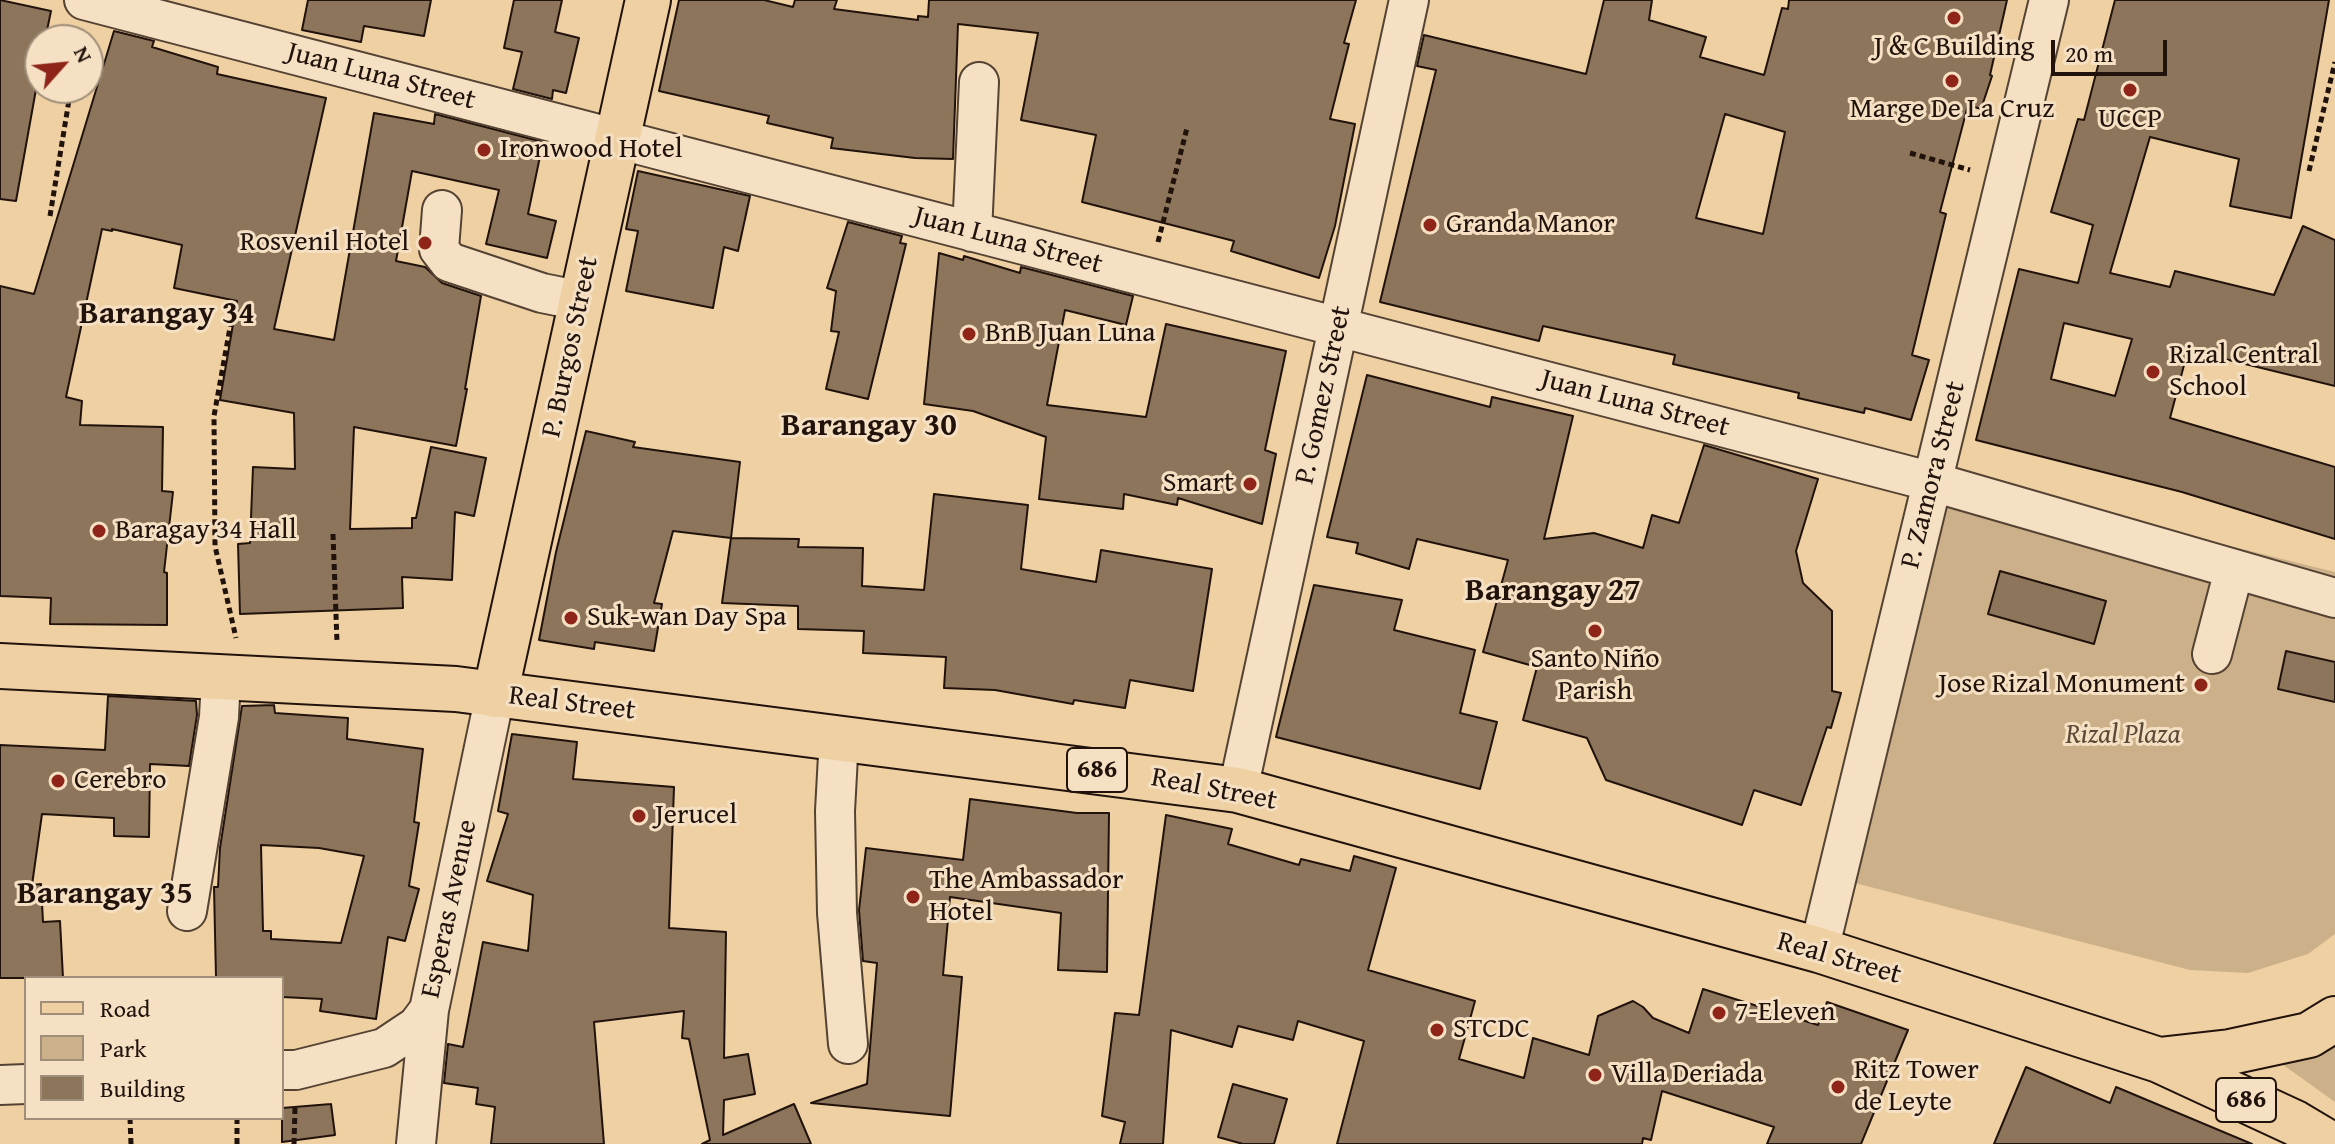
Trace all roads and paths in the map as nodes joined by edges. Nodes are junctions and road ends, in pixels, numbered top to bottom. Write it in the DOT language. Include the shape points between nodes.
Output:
graph roads {
  1 [pos="84,0"];
  2 [pos="648,0"];
  3 [pos="1409,0"];
  4 [pos="2049,0"];
  5 [pos="2335,62"];
  6 [pos="979,82"];
  7 [pos="68,104"];
  8 [pos="1187,128"];
  9 [pos="617,139"];
  10 [pos="1910,153"];
  11 [pos="2309,171"];
  12 [pos="2006,180"];
  13 [pos="442,210"];
  14 [pos="50,216"];
  15 [pos="972,232"];
  16 [pos="1149,277"];
  17 [pos="582,301"];
  18 [pos="233,311"];
  19 [pos="1338,327"];
  20 [pos="1933,482"];
  21 [pos="333,534"];
  22 [pos="2234,570"];
  23 [pos="2335,598"];
  24 [pos="2212,654"];
  25 [pos="0,666"];
  26 [pos="233,678"];
  27 [pos="338,683"];
  28 [pos="495,695"];
  29 [pos="839,737"];
  30 [pos="1238,790"];
  31 [pos="187,911"];
  32 [pos="1819,950"];
  33 [pos="429,1010"];
  34 [pos="2335,1019"];
  35 [pos="848,1044"];
  36 [pos="2159,1060"];
  37 [pos="284,1070"];
  38 [pos="24,1084"];
  39 [pos="0,1085"];
  40 [pos="130,1120"];
  41 [pos="237,1120"];
  42 [pos="131,1144"];
  43 [pos="237,1144"];
  44 [pos="416,1144"];
  45 [pos="2330,1144"];
  1 -- 9 [label="street, Juan Luna Street"];
  2 -- 9 [label="main road, P. Burgos Street"];
  3 -- 19 [label="street, P. Gomez Street"];
  4 -- 12 [label="street, P. Zamora Street"];
  5 -- 11 [label="path"];
  6 -- 15 [label="street"];
  7 -- 14 [label="path"];
  8 -- 16 [label="path"];
  9 -- 15 [label="street, Juan Luna Street"];
  9 -- 17 [label="main road, P. Burgos Street"];
  10 -- 12 [label="path"];
  12 -- 20 [label="street, P. Zamora Street"];
  13 -- 17 [label="street" via="439,249 449,262"];
  15 -- 16 [label="street, Juan Luna Street"];
  16 -- 19 [label="street, Juan Luna Street"];
  17 -- 28 [label="main road, P. Burgos Street"];
  18 -- 26 [label="path" via="214,416 215,546"];
  19 -- 20 [label="street, Juan Luna Street"];
  19 -- 30 [label="street, P. Gomez Street"];
  20 -- 22 [label="street, Juan Luna Street"];
  20 -- 32 [label="street, P. Zamora Street"];
  21 -- 27 [label="path"];
  22 -- 23 [label="street, Juan Luna Street"];
  22 -- 24 [label="street"];
  25 -- 26 [label="main road, Real Street / 686"];
  26 -- 27 [label="main road, Real Street / 686"];
  26 -- 31 [label="street" via="219,717"];
  27 -- 28 [label="main road, Real Street / 686"];
  28 -- 29 [label="main road, Real Street / 686"];
  28 -- 33 [label="street, Esperas Avenue"];
  29 -- 30 [label="main road, Real Street / 686"];
  29 -- 35 [label="street" via="837,913"];
  30 -- 32 [label="main road, Real Street / 686"];
  32 -- 36 [label="main road, Real Street / 686"];
  33 -- 37 [label="street, Esperas Avenue" via="417,1026 384,1048"];
  33 -- 44 [label="street"];
  34 -- 36 [label="main road" via="2309,1035"];
  36 -- 45 [label="main road, Real Street / 686"];
  38 -- 39 [label="street"];
  40 -- 42 [label="path"];
  41 -- 43 [label="path"];
}
